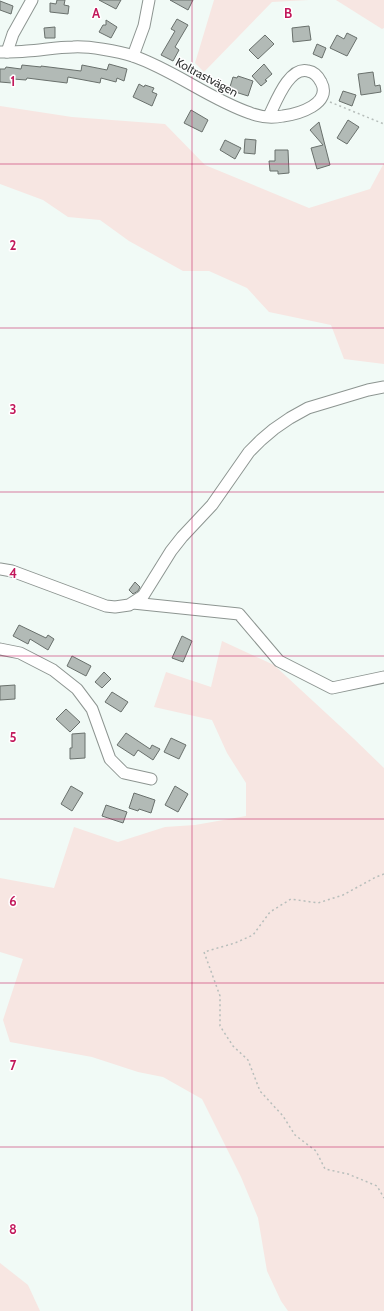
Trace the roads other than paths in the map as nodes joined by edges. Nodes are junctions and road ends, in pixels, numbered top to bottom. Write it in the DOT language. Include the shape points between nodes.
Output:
graph roads {
  1 [pos="32,0"];
  2 [pos="150,0"];
  3 [pos="4,52"];
  4 [pos="133,56"];
  5 [pos="269,116"];
  6 [pos="384,387"];
  7 [pos="0,569"];
  8 [pos="133,602"];
  9 [pos="0,649"];
  10 [pos="384,677"];
  11 [pos="152,779"];
  1 -- 3 [label="street"];
  2 -- 4 [label="street"];
  3 -- 4 [label="street, Koltrastvägen" via="74,47 114,51"];
  4 -- 5 [label="street, Koltrastvägen" via="168,71 237,108"];
  5 -- 5 [label="street, Koltrastvägen" via="298,113 318,103 324,90 320,80 312,72 297,72 287,80"];
  6 -- 8 [label="street" via="308,408 260,440 212,504 171,551 143,596"];
  7 -- 8 [label="street" via="12,571 106,606 122,607"];
  8 -- 10 [label="street" via="239,614 279,661 332,688"];
  9 -- 11 [label="street" via="20,653 53,670 77,689 92,709 110,759 124,774"];
}
